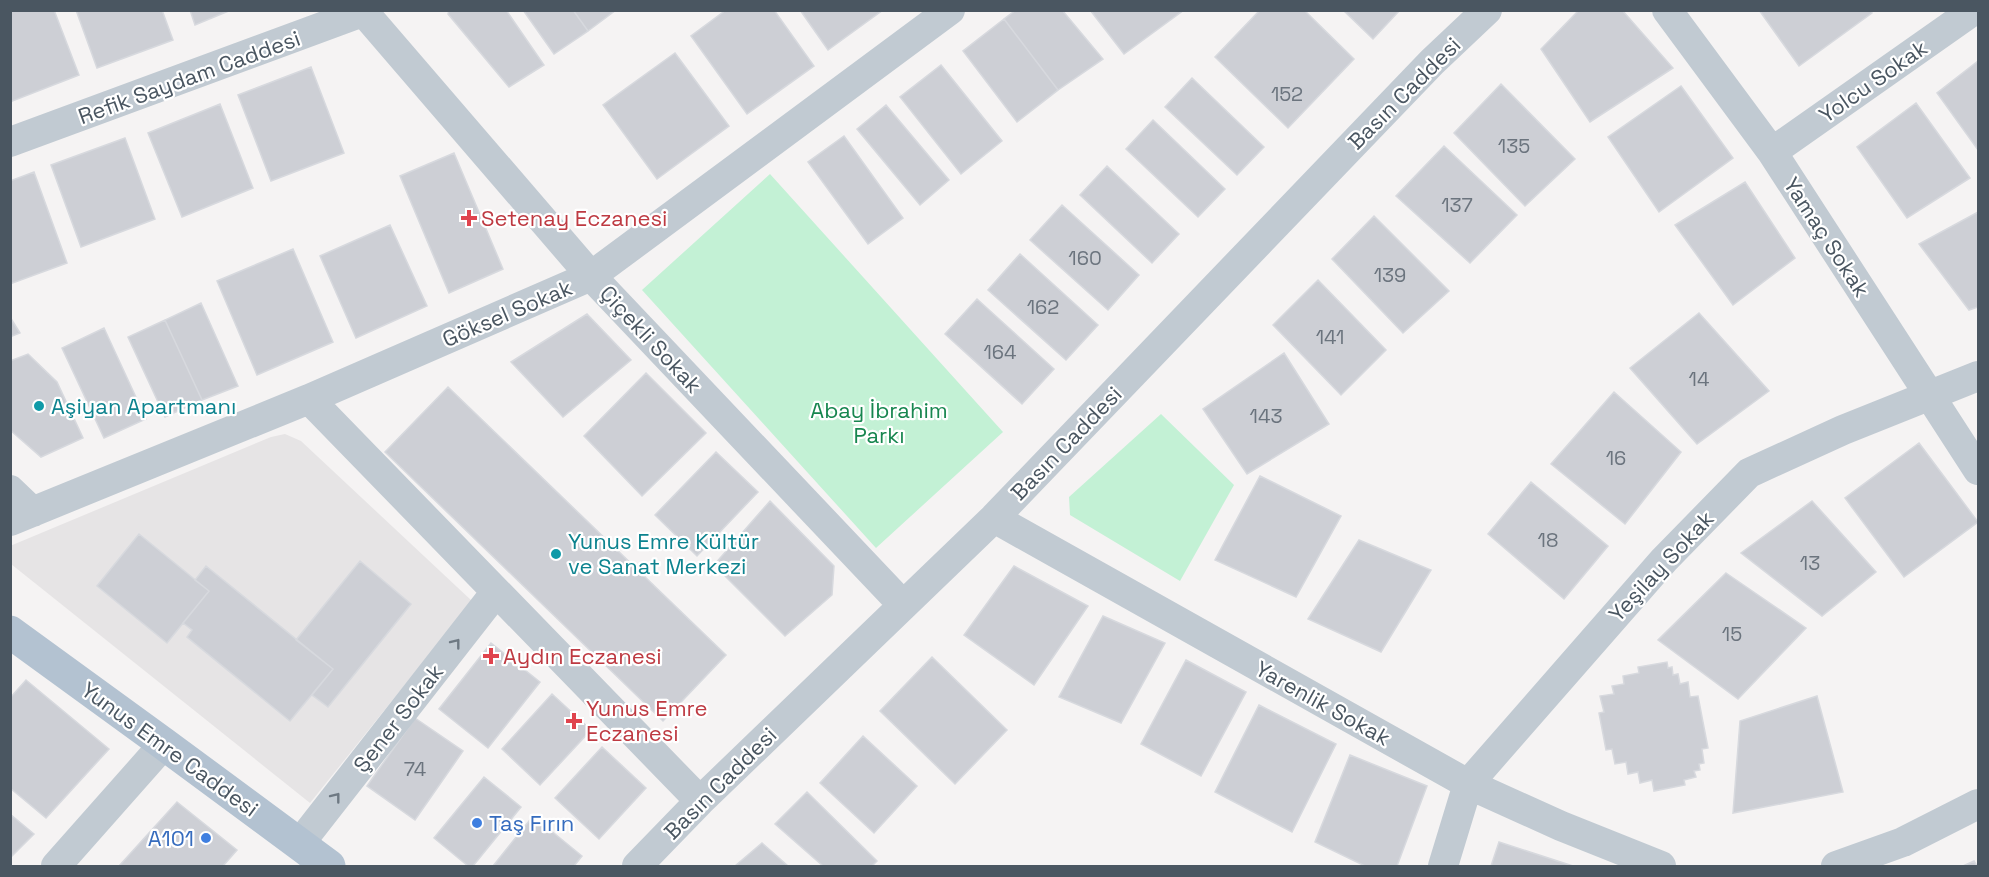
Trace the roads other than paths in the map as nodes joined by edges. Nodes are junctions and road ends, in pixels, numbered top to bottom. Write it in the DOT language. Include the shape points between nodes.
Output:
graph roads {
  1 [pos="950,10"];
  2 [pos="1487,10"];
  3 [pos="1667,10"];
  4 [pos="1974,10"];
  5 [pos="365,11"];
  6 [pos="10,142"];
  7 [pos="1772,152"];
  8 [pos="591,276"];
  9 [pos="1978,376"];
  10 [pos="1930,396"];
  11 [pos="309,399"];
  12 [pos="1978,470"];
  13 [pos="10,490"];
  14 [pos="22,517"];
  15 [pos="994,518"];
  16 [pos="496,592"];
  17 [pos="903,605"];
  18 [pos="10,632"];
  19 [pos="164,744"];
  20 [pos="1468,784"];
  21 [pos="700,801"];
  22 [pos="1978,804"];
  23 [pos="300,843"];
  24 [pos="56,867"];
  25 [pos="329,867"];
  26 [pos="637,867"];
  27 [pos="1443,867"];
  28 [pos="1661,867"];
  29 [pos="1836,867"];
  1 -- 8 [label="street, Göksel Sokak"];
  2 -- 15 [label="street, Basın Caddesi" via="1432,62"];
  3 -- 7 [label="street, Yamaç Sokak"];
  4 -- 7 [label="street, Yolcu Sokak"];
  5 -- 6 [label="street, Refik Saydam Caddesi"];
  5 -- 8 [label="street, Çiçekli Sokak"];
  7 -- 10 [label="street, Yamaç Sokak"];
  8 -- 11 [label="street, Göksel Sokak"];
  8 -- 17 [label="street, Çiçekli Sokak"];
  9 -- 10 [label="street, Yeşilay Sokak"];
  10 -- 12 [label="street, Yamaç Sokak"];
  10 -- 20 [label="street, Yeşilay Sokak" via="1749,472 1664,560"];
  11 -- 14 [label="street, Göksel Sokak"];
  11 -- 16 [label="street"];
  13 -- 14 [label="street"];
  15 -- 17 [label="street, Basın Caddesi"];
  15 -- 20 [label="street, Yarenlik Sokak"];
  16 -- 21 [label="street"];
  23 -- 16 [label="street, Şener Sokak, one-way"];
  17 -- 21 [label="street, Basın Caddesi"];
  18 -- 19 [label="main road, Yunus Emre Caddesi"];
  19 -- 23 [label="main road, Yunus Emre Caddesi"];
  19 -- 24 [label="street"];
  20 -- 27 [label="street, Yeşilay Sokak"];
  20 -- 28 [label="street, Yarenlik Sokak"];
  21 -- 26 [label="street, Basın Caddesi"];
  22 -- 29 [label="street" via="1903,842"];
  23 -- 25 [label="main road, Yunus Emre Caddesi"];
}
